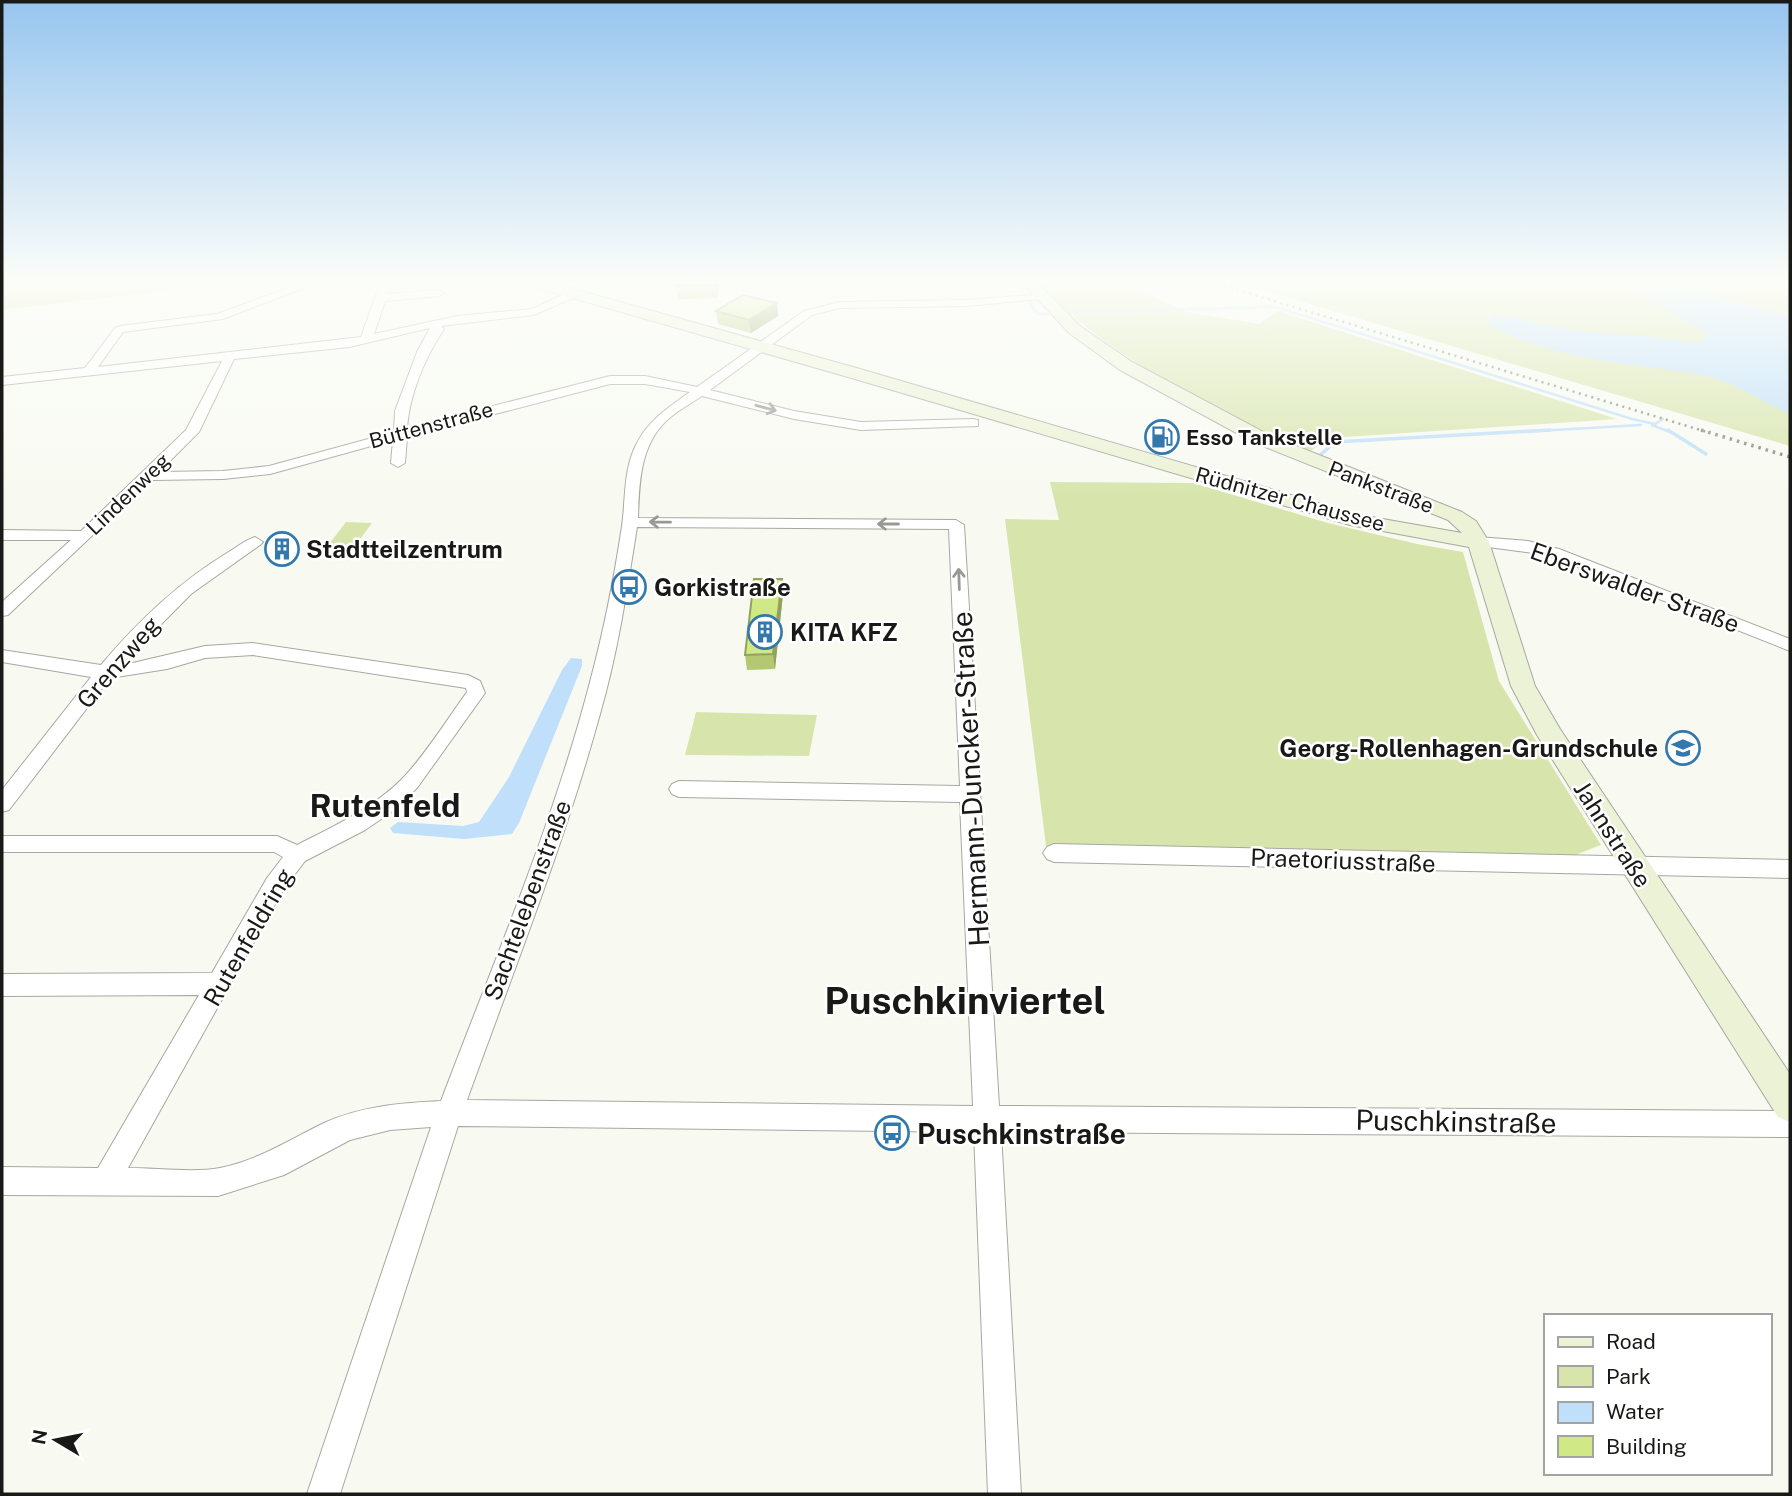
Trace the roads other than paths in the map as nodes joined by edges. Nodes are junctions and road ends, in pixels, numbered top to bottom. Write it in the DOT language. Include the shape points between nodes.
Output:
graph roads {
  1 [pos="102,354"];
  2 [pos="253,354"];
  3 [pos="422,354"];
  4 [pos="750,354"];
  5 [pos="788,354"];
  6 [pos="1108,354"];
  7 [pos="227,357"];
  8 [pos="89,371"];
  9 [pos="2,381"];
  10 [pos="700,390"];
  11 [pos="973,423"];
  12 [pos="400,434"];
  13 [pos="398,463"];
  14 [pos="146,476"];
  15 [pos="630,522"];
  16 [pos="2,535"];
  17 [pos="85,536"];
  18 [pos="256,542"];
  19 [pos="1478,542"];
  20 [pos="2,611"];
  21 [pos="1790,645"];
  22 [pos="2,656"];
  23 [pos="107,671"];
  24 [pos="679,789"];
  25 [pos="970,794"];
  26 [pos="2,804"];
  27 [pos="2,844"];
  28 [pos="1054,853"];
  29 [pos="297,855"];
  30 [pos="1632,865"];
  31 [pos="1790,869"];
  32 [pos="220,984"];
  33 [pos="2,985"];
  34 [pos="1790,1105"];
  35 [pos="449,1113"];
  36 [pos="986,1120"];
  37 [pos="1790,1124"];
  38 [pos="2,1181"];
  39 [pos="106,1181"];
  40 [pos="323,1494"];
  41 [pos="1004,1494"];
  1 -- 8 [label="street"];
  2 -- 7 [label="street"];
  3 -- 12 [label="street" via="402,411"];
  4 -- 10 [label="street, Sachtelebenstraße"];
  5 -- 19 [label="main road, Rüdnitzer Chaussee" via="1357,521"];
  6 -- 19 [label="main road, Pankstraße" via="1262,439 1455,516 1469,525"];
  7 -- 8 [label="street"];
  7 -- 14 [label="street, Lindenweg" via="192,432"];
  8 -- 9 [label="street"];
  10 -- 11 [label="street, Büttenstraße, one-way" via="794,415 861,426"];
  10 -- 12 [label="street, Büttenstraße" via="645,380 610,380"];
  10 -- 15 [label="street, Sachtelebenstraße" via="661,419 643,444 632,479"];
  12 -- 13 [label="street"];
  12 -- 14 [label="street, Büttenstraße" via="247,473"];
  14 -- 17 [label="street, Lindenweg"];
  25 -- 15 [label="street, Hermann-Duncker-Straße, one-way" via="956,525"];
  15 -- 35 [label="street, Sachtelebenstraße" via="613,627 591,714"];
  16 -- 17 [label="street"];
  17 -- 20 [label="street, Lindenweg"];
  18 -- 23 [label="street, Grenzweg" via="183,591"];
  19 -- 21 [label="street, Eberswalder Straße" via="1553,552"];
  19 -- 30 [label="main road, Jahnstraße" via="1523,685"];
  22 -- 23 [label="street"];
  23 -- 26 [label="street, Grenzweg"];
  23 -- 29 [label="street, Rutenfeldring" via="144,668 205,652 253,649 474,685 476,693 410,783 358,824"];
  24 -- 25 [label="street"];
  25 -- 36 [label="street, Hermann-Duncker-Straße"];
  27 -- 29 [label="street" via="277,844"];
  28 -- 30 [label="street, Praetoriusstraße"];
  29 -- 32 [label="street, Rutenfeldring" via="275,884"];
  30 -- 31 [label="street, Praetoriusstraße"];
  30 -- 34 [label="main road, Jahnstraße"];
  32 -- 33 [label="street"];
  32 -- 39 [label="street, Rutenfeldring"];
  35 -- 36 [label="street, Puschkinstraße"];
  35 -- 39 [label="street" via="390,1117 350,1127 274,1165 218,1182"];
  35 -- 40 [label="street, Sachtelebenstraße"];
  36 -- 37 [label="street, Puschkinstraße"];
  36 -- 41 [label="street, Hermann-Duncker-Straße"];
  38 -- 39 [label="street"];
}
